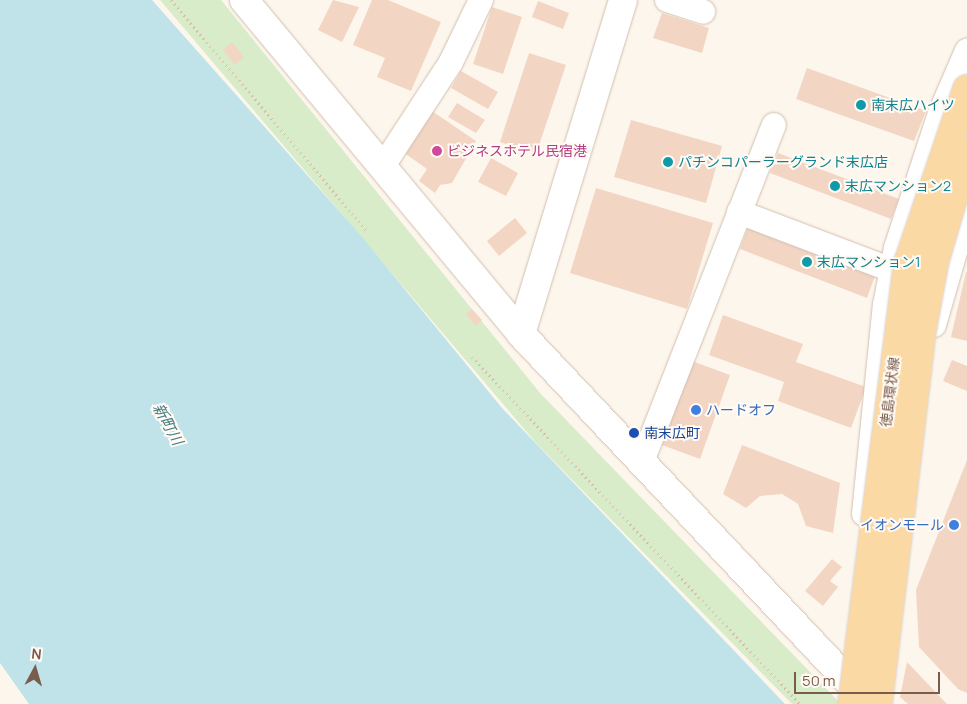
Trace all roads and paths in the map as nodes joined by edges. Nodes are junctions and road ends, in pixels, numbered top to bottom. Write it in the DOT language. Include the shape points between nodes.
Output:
graph roads {
  1 [pos="171,0"];
  2 [pos="244,0"];
  3 [pos="481,0"];
  4 [pos="623,0"];
  5 [pos="667,0"];
  6 [pos="703,12"];
  7 [pos="967,51"];
  8 [pos="967,89"];
  9 [pos="774,125"];
  10 [pos="967,152"];
  11 [pos="384,166"];
  12 [pos="916,180"];
  13 [pos="967,202"];
  14 [pos="967,211"];
  15 [pos="739,212"];
  16 [pos="366,230"];
  17 [pos="892,270"];
  18 [pos="885,305"];
  19 [pos="934,322"];
  20 [pos="521,334"];
  21 [pos="472,357"];
  22 [pos="870,428"];
  23 [pos="916,431"];
  24 [pos="641,464"];
  25 [pos="862,660"];
  26 [pos="865,701"];
  27 [pos="800,704"];
  1 -- 16 [label="path"];
  2 -- 11 [label="street"];
  3 -- 11 [label="street" via="451,62"];
  4 -- 20 [label="street"];
  5 -- 6 [label="street"];
  7 -- 12 [label="street"];
  8 -- 26 [label="main road, 徳島環状線, bridge" via="908,263"];
  9 -- 15 [label="street"];
  10 -- 26 [label="main road, 徳島環状線, bridge" via="935,260"];
  11 -- 20 [label="street"];
  12 -- 13 [label="street"];
  12 -- 17 [label="street"];
  14 -- 19 [label="street"];
  15 -- 17 [label="street"];
  15 -- 24 [label="street"];
  17 -- 18 [label="street"];
  18 -- 19 [label="street"];
  18 -- 22 [label="street"];
  19 -- 23 [label="street"];
  20 -- 24 [label="street"];
  21 -- 27 [label="path"];
  22 -- 23 [label="street"];
  22 -- 25 [label="street" via="863,529"];
  23 -- 25 [label="street" via="901,532"];
  24 -- 26 [label="street"];
  25 -- 26 [label="street"];
}
